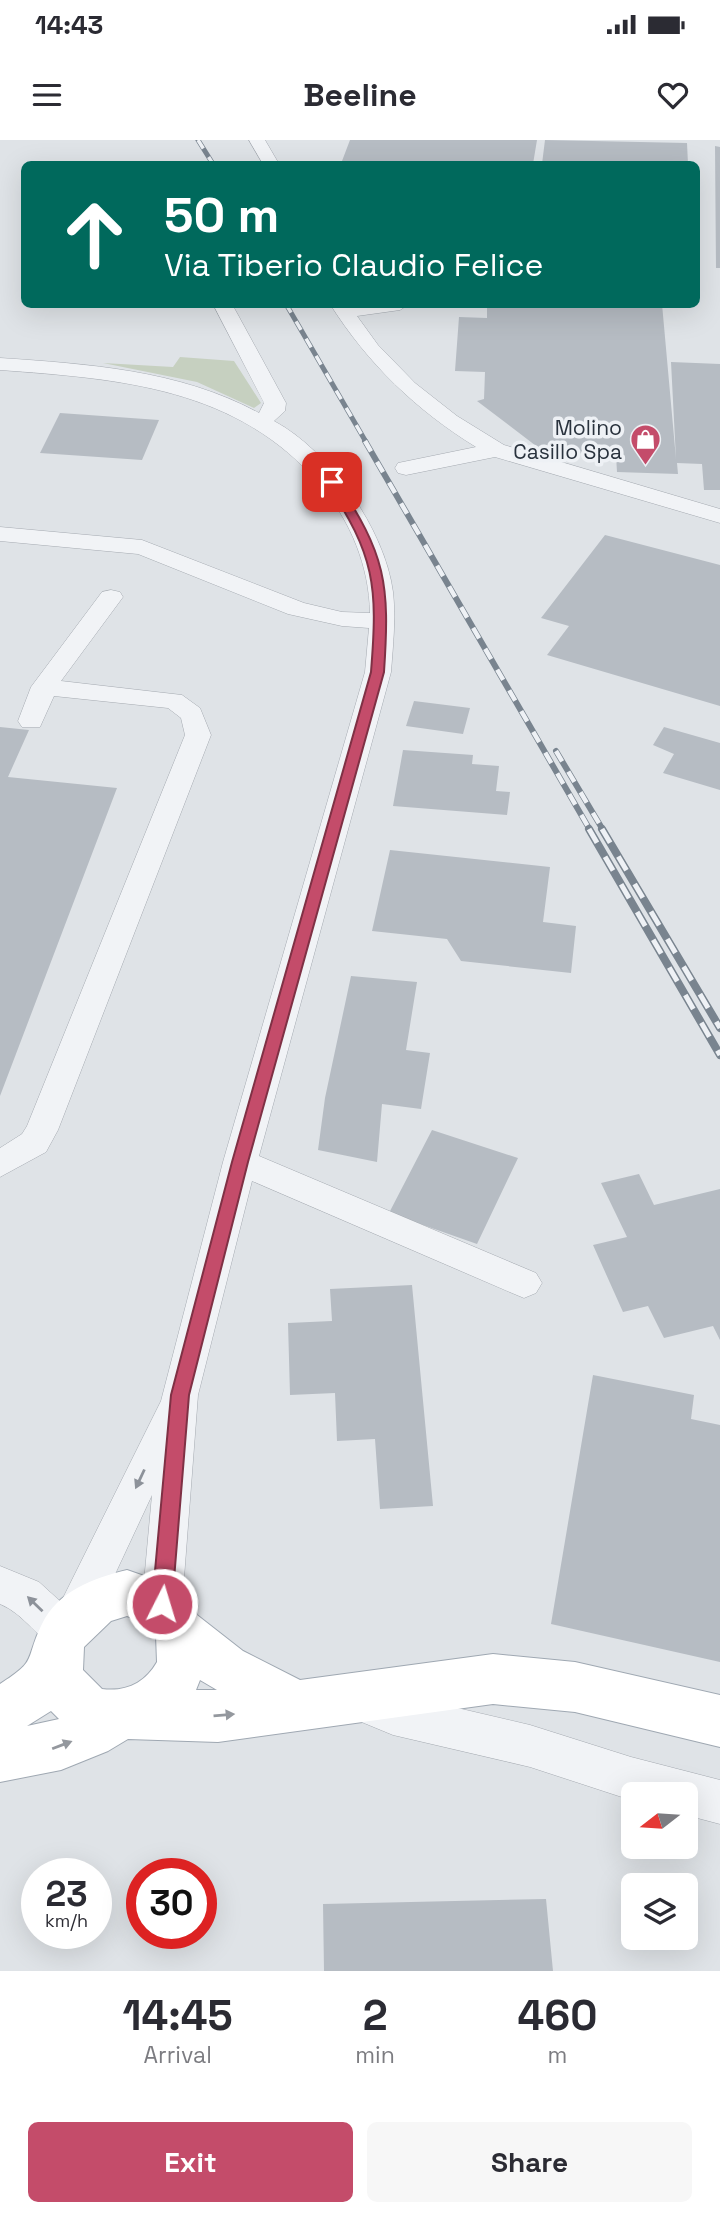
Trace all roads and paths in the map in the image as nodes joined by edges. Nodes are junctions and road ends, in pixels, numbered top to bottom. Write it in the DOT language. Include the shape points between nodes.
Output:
graph roads {
  1 [pos="257,140"];
  2 [pos="269,161"];
  3 [pos="224,308"];
  4 [pos="341,308"];
  5 [pos="0,363"];
  6 [pos="261,421"];
  7 [pos="496,450"];
  8 [pos="406,468"];
  9 [pos="720,516"];
  10 [pos="0,534"];
  11 [pos="111,597"];
  12 [pos="382,621"];
  13 [pos="44,687"];
  14 [pos="31,721"];
  15 [pos="240,1162"];
  16 [pos="0,1164"];
  17 [pos="523,1283"];
  18 [pos="180,1395"];
  19 [pos="0,1585"];
  20 [pos="172,1619"];
  21 [pos="66,1637"];
  22 [pos="355,1698"];
  23 [pos="299,1706"];
  24 [pos="0,1714"];
  25 [pos="124,1714"];
  26 [pos="720,1721"];
  27 [pos="0,1756"];
  28 [pos="720,1802"];
  1 -- 2 [label="street"];
  3 -- 6 [label="street" via="275,403 274,411"];
  4 -- 7 [label="street" via="366,347 400,383"];
  5 -- 6 [label="street" via="176,385 209,395"];
  6 -- 12 [label="street" via="311,458 353,514 372,552"];
  7 -- 8 [label="street"];
  7 -- 9 [label="street"];
  10 -- 12 [label="street" via="142,547 298,609 342,620"];
  11 -- 13 [label="street"];
  12 -- 15 [label="street" via="378,672"];
  13 -- 14 [label="street"];
  13 -- 16 [label="street" via="173,701 195,719 198,735 42,1130 34,1143"];
  15 -- 17 [label="street"];
  15 -- 18 [label="street"];
  18 -- 20 [label="street"];
  18 -- 21 [label="street, one-way"];
  21 -- 19 [label="street, one-way" via="25,1595"];
  20 -- 21 [label="main road" via="146,1596 118,1594 90,1603"];
  20 -- 23 [label="main road" via="225,1668"];
  20 -- 25 [label="main road" via="185,1653 180,1673 169,1691 152,1705"];
  21 -- 24 [label="main road" via="43,1686"];
  21 -- 25 [label="main road" via="65,1688 74,1700 101,1714"];
  22 -- 23 [label="main road"];
  22 -- 26 [label="main road" via="493,1679 575,1687"];
  22 -- 28 [label="street" via="393,1714 530,1746"];
  25 -- 23 [label="main road, one-way" via="218,1716"];
  27 -- 25 [label="main road, one-way" via="53,1749 96,1732"];
}
